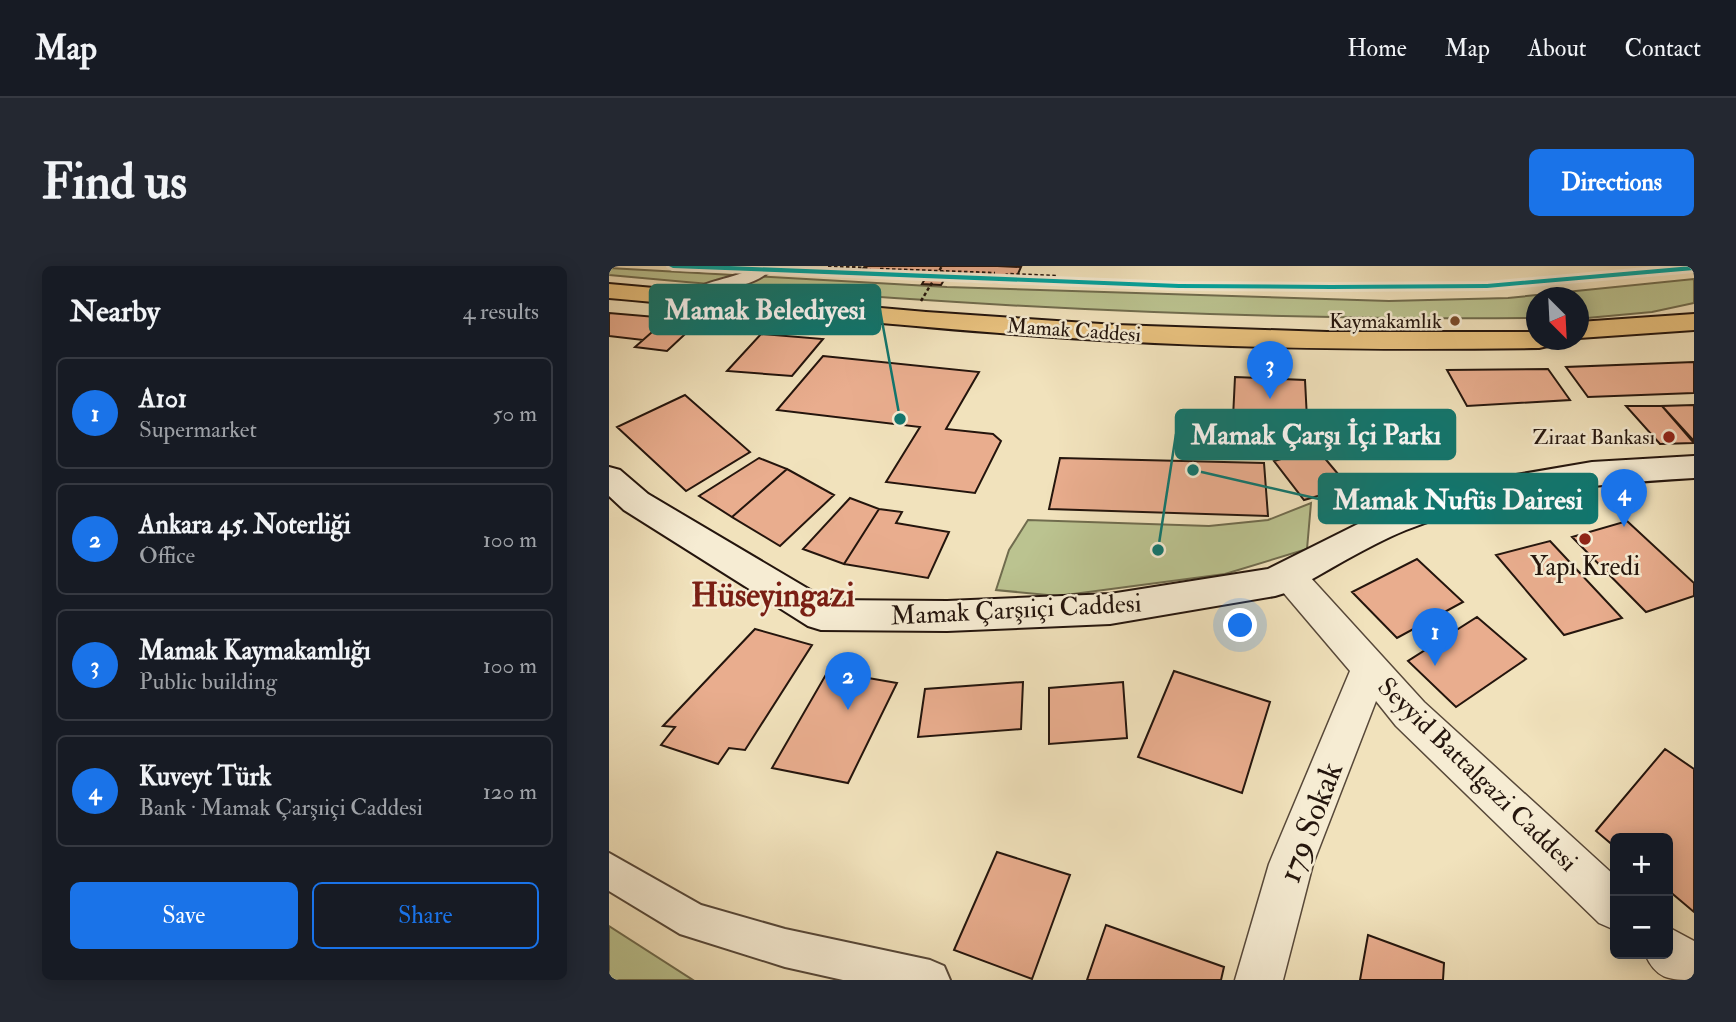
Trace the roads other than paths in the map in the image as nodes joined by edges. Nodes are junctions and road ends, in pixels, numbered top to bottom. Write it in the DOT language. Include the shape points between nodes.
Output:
graph roads {
  1 [pos="766,266"];
  2 [pos="609,285"];
  3 [pos="609,291"];
  4 [pos="698,295"];
  5 [pos="1694,322"];
  6 [pos="1589,329"];
  7 [pos="1526,331"];
  8 [pos="1694,336"];
  9 [pos="1589,339"];
  10 [pos="1526,340"];
  11 [pos="1690,471"];
  12 [pos="609,478"];
  13 [pos="1289,575"];
  14 [pos="1370,668"];
  15 [pos="609,871"];
  16 [pos="1610,902"];
  17 [pos="1673,955"];
  18 [pos="1694,972"];
  19 [pos="930,980"];
  20 [pos="1259,980"];
  1 -- 4 [label="street" via="758,274"];
  2 -- 4 [label="main road, Mamak Caddesi"];
  3 -- 4 [label="main road, Mamak Caddesi"];
  4 -- 7 [label="main road, Mamak Caddesi" via="1243,330"];
  4 -- 10 [label="main road, Mamak Caddesi" via="1115,333"];
  5 -- 6 [label="main road"];
  8 -- 9 [label="main road"];
  11 -- 13 [label="main road, Mamak Çarşıiçi Caddesi" via="1592,473 1481,492 1392,522"];
  12 -- 13 [label="main road, Mamak Çarşıiçi Caddesi" via="636,502 821,615 947,616 1110,609 1275,582"];
  13 -- 14 [label="street, Seyyid Battalgazi Caddesi"];
  14 -- 16 [label="street, Seyyid Battalgazi Caddesi" via="1410,714"];
  14 -- 20 [label="street, 179 Sokak" via="1291,864"];
  15 -- 19 [label="street" via="693,921 785,948"];
  17 -- 18 [label="street"];
}
